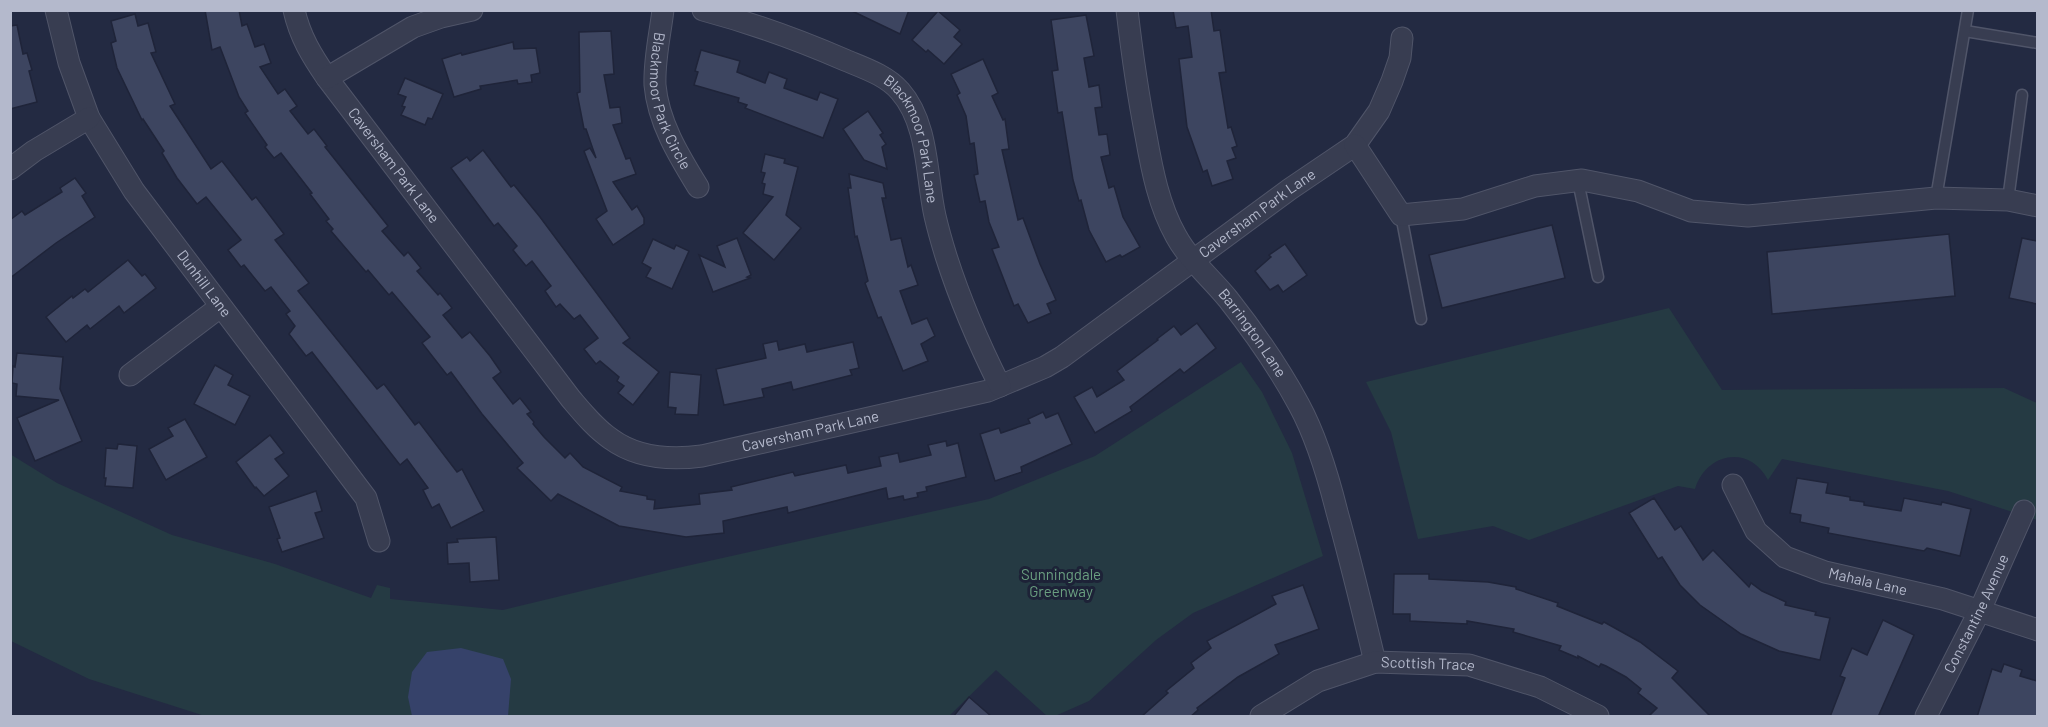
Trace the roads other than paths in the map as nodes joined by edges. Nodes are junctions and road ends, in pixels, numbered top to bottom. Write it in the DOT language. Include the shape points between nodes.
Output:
graph roads {
  1 [pos="56,10"];
  2 [pos="294,10"];
  3 [pos="472,10"];
  4 [pos="663,10"];
  5 [pos="703,10"];
  6 [pos="1127,10"];
  7 [pos="1968,10"];
  8 [pos="1965,31"];
  9 [pos="1402,38"];
  10 [pos="2037,44"];
  11 [pos="327,78"];
  12 [pos="2022,95"];
  13 [pos="89,118"];
  14 [pos="1355,145"];
  15 [pos="10,168"];
  16 [pos="1578,181"];
  17 [pos="698,187"];
  18 [pos="1936,198"];
  19 [pos="2008,200"];
  20 [pos="2037,206"];
  21 [pos="1401,215"];
  22 [pos="1193,261"];
  23 [pos="1598,278"];
  24 [pos="220,307"];
  25 [pos="1421,319"];
  26 [pos="130,375"];
  27 [pos="1000,386"];
  28 [pos="1732,485"];
  29 [pos="2025,511"];
  30 [pos="379,541"];
  31 [pos="1980,610"];
  32 [pos="2037,630"];
  33 [pos="1375,662"];
  34 [pos="1261,717"];
  35 [pos="1598,717"];
  36 [pos="1926,717"];
  1 -- 13 [label="street, Dunhill Lane"];
  2 -- 11 [label="street, Caversham Park Lane" via="306,47"];
  3 -- 11 [label="street" via="413,27"];
  4 -- 17 [label="street, Blackmoor Park Circle" via="655,87 675,148"];
  5 -- 27 [label="street, Blackmoor Park Lane" via="803,42 876,73 902,93 921,133 946,257"];
  6 -- 22 [label="street, Barrington Lane" via="1137,88 1157,187 1167,219"];
  7 -- 8 [label="lane"];
  8 -- 10 [label="lane"];
  8 -- 18 [label="lane"];
  9 -- 14 [label="street, Caversham Park Lane" via="1400,58 1379,111"];
  11 -- 27 [label="street, Caversham Park Lane" via="571,399 595,426 626,447 658,457 702,456"];
  12 -- 19 [label="lane"];
  13 -- 15 [label="street"];
  13 -- 24 [label="street, Dunhill Lane" via="134,191"];
  14 -- 21 [label="street"];
  14 -- 22 [label="street, Caversham Park Lane"];
  16 -- 18 [label="street" via="1638,190 1691,211 1748,216"];
  16 -- 21 [label="street" via="1535,186 1463,209"];
  16 -- 23 [label="lane"];
  18 -- 19 [label="street"];
  19 -- 20 [label="street"];
  21 -- 25 [label="lane"];
  22 -- 27 [label="street, Caversham Park Lane" via="1062,357"];
  22 -- 33 [label="street, Barrington Lane" via="1228,300 1300,407 1326,471"];
  24 -- 26 [label="street"];
  24 -- 30 [label="street, Dunhill Lane" via="366,498"];
  28 -- 31 [label="street, Mahala Lane" via="1756,531 1785,557 1825,572"];
  29 -- 31 [label="street, Constantine Avenue"];
  31 -- 32 [label="street, Mahala Lane"];
  31 -- 36 [label="street, Constantine Avenue"];
  33 -- 34 [label="street, Scottish Trace" via="1318,681"];
  33 -- 35 [label="street, Scottish Trace" via="1469,665 1540,687"];
}
